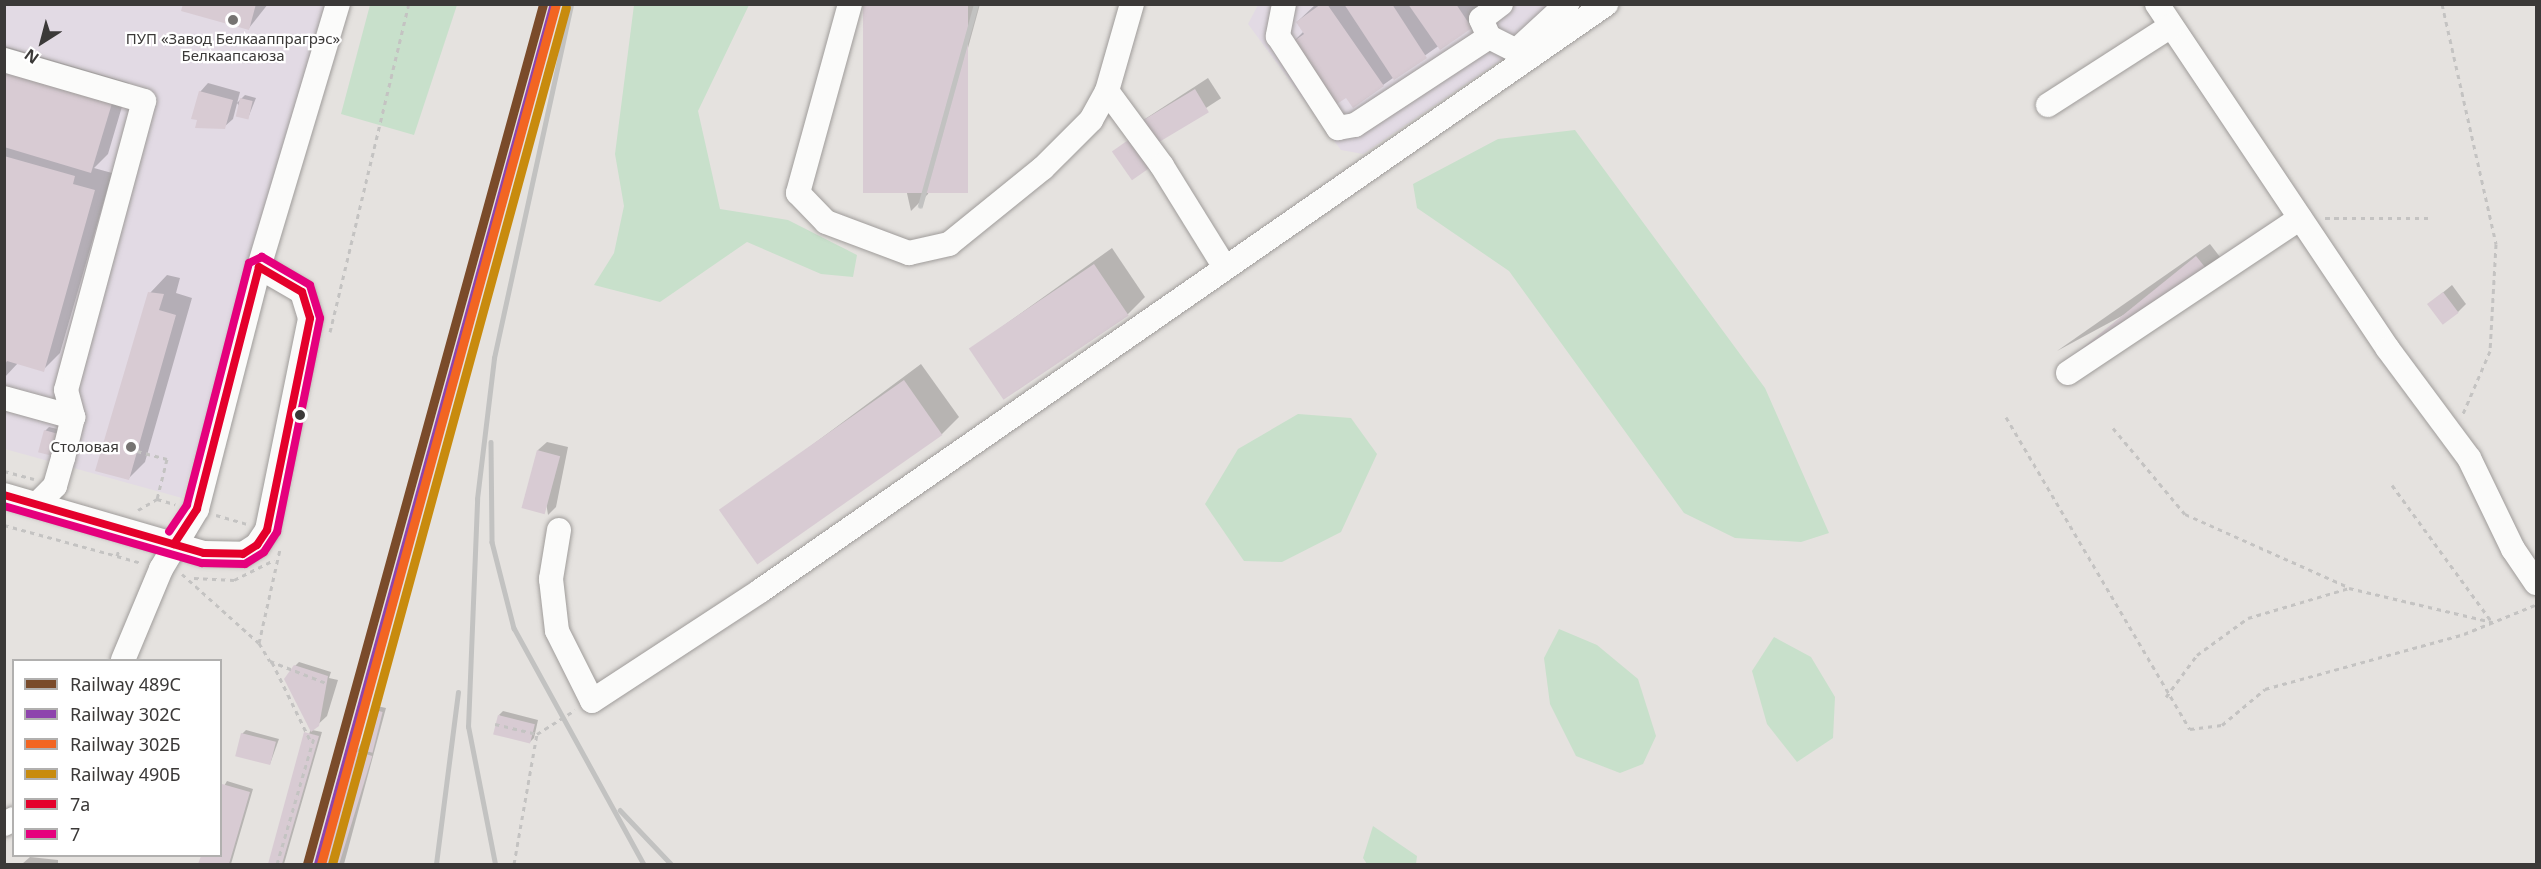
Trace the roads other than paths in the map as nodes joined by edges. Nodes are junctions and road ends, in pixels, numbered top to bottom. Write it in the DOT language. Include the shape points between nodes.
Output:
graph roads {
  1 [pos="338,4"];
  2 [pos="850,4"];
  3 [pos="1132,4"];
  4 [pos="1284,4"];
  5 [pos="1501,4"];
  6 [pos="1567,4"];
  7 [pos="1605,4"];
  8 [pos="2157,4"];
  9 [pos="1480,20"];
  10 [pos="2171,26"];
  11 [pos="1523,53"];
  12 [pos="4,60"];
  13 [pos="1107,92"];
  14 [pos="2048,105"];
  15 [pos="2300,218"];
  16 [pos="1224,266"];
  17 [pos="259,267"];
  18 [pos="2068,373"];
  19 [pos="4,398"];
  20 [pos="74,417"];
  21 [pos="4,495"];
  22 [pos="37,504"];
  23 [pos="559,530"];
  24 [pos="174,544"];
  25 [pos="2536,583"];
  26 [pos="123,659"];
  1 -- 17 [label="street"];
  2 -- 13 [label="street" via="798,193 826,222 885,248 909,253 949,244 1043,168 1091,120"];
  3 -- 13 [label="street"];
  4 -- 9 [label="street" via="1278,36 1338,128 1355,125"];
  5 -- 9 [label="street"];
  6 -- 11 [label="street"];
  7 -- 11 [label="street"];
  8 -- 10 [label="street"];
  9 -- 11 [label="street"];
  10 -- 14 [label="street"];
  10 -- 15 [label="street"];
  11 -- 16 [label="street"];
  12 -- 20 [label="street" via="144,101 66,390"];
  13 -- 16 [label="street" via="1162,166"];
  15 -- 18 [label="street"];
  15 -- 25 [label="street" via="2454,437"];
  16 -- 23 [label="street" via="760,591 592,701 557,631 551,579"];
  17 -- 24 [label="street" via="197,509"];
  17 -- 24 [label="street" via="302,292 310,318 267,530 243,554 204,553"];
  19 -- 20 [label="street"];
  20 -- 22 [label="street" via="55,486"];
  21 -- 22 [label="street"];
  22 -- 24 [label="street"];
  24 -- 26 [label="street"];
}
